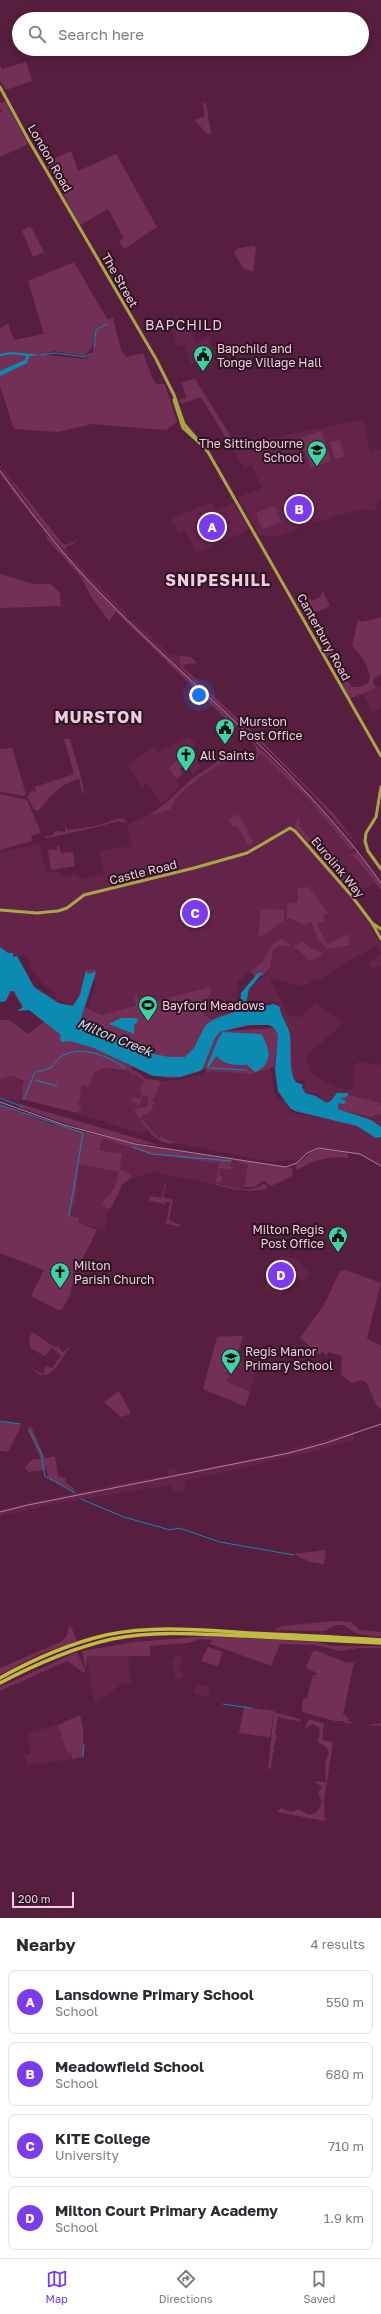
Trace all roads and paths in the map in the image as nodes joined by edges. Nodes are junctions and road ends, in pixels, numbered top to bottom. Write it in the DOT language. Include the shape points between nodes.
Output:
graph roads {
  1 [pos="0,87"];
  2 [pos="85,236"];
  3 [pos="234,496"];
  4 [pos="381,756"];
  5 [pos="381,786"];
  6 [pos="380,796"];
  7 [pos="286,829"];
  8 [pos="381,869"];
  9 [pos="0,910"];
  10 [pos="372,922"];
  11 [pos="381,929"];
  12 [pos="378,934"];
  13 [pos="381,939"];
  14 [pos="381,1640"];
  15 [pos="381,1643"];
  16 [pos="0,1678"];
  17 [pos="0,1683"];
  1 -- 2 [label="main road, London Road"];
  2 -- 3 [label="main road, The Street" via="164,373 184,424 208,452"];
  3 -- 4 [label="main road, Canterbury Road"];
  5 -- 6 [label="main road"];
  6 -- 8 [label="main road" via="376,817 366,833 365,841 368,851"];
  7 -- 9 [label="main road, Castle Road" via="247,853 84,895 58,911 37,913"];
  7 -- 10 [label="main road, Eurolink Way" via="296,831"];
  10 -- 11 [label="main road, Eurolink Way"];
  10 -- 12 [label="main road, Eurolink Way"];
  11 -- 12 [label="main road"];
  12 -- 13 [label="main road, Eurolink Way"];
  14 -- 16 [label="highway" via="194,1629 138,1630 70,1646 38,1658"];
  15 -- 17 [label="highway" via="199,1634 138,1635 72,1650"];
}
